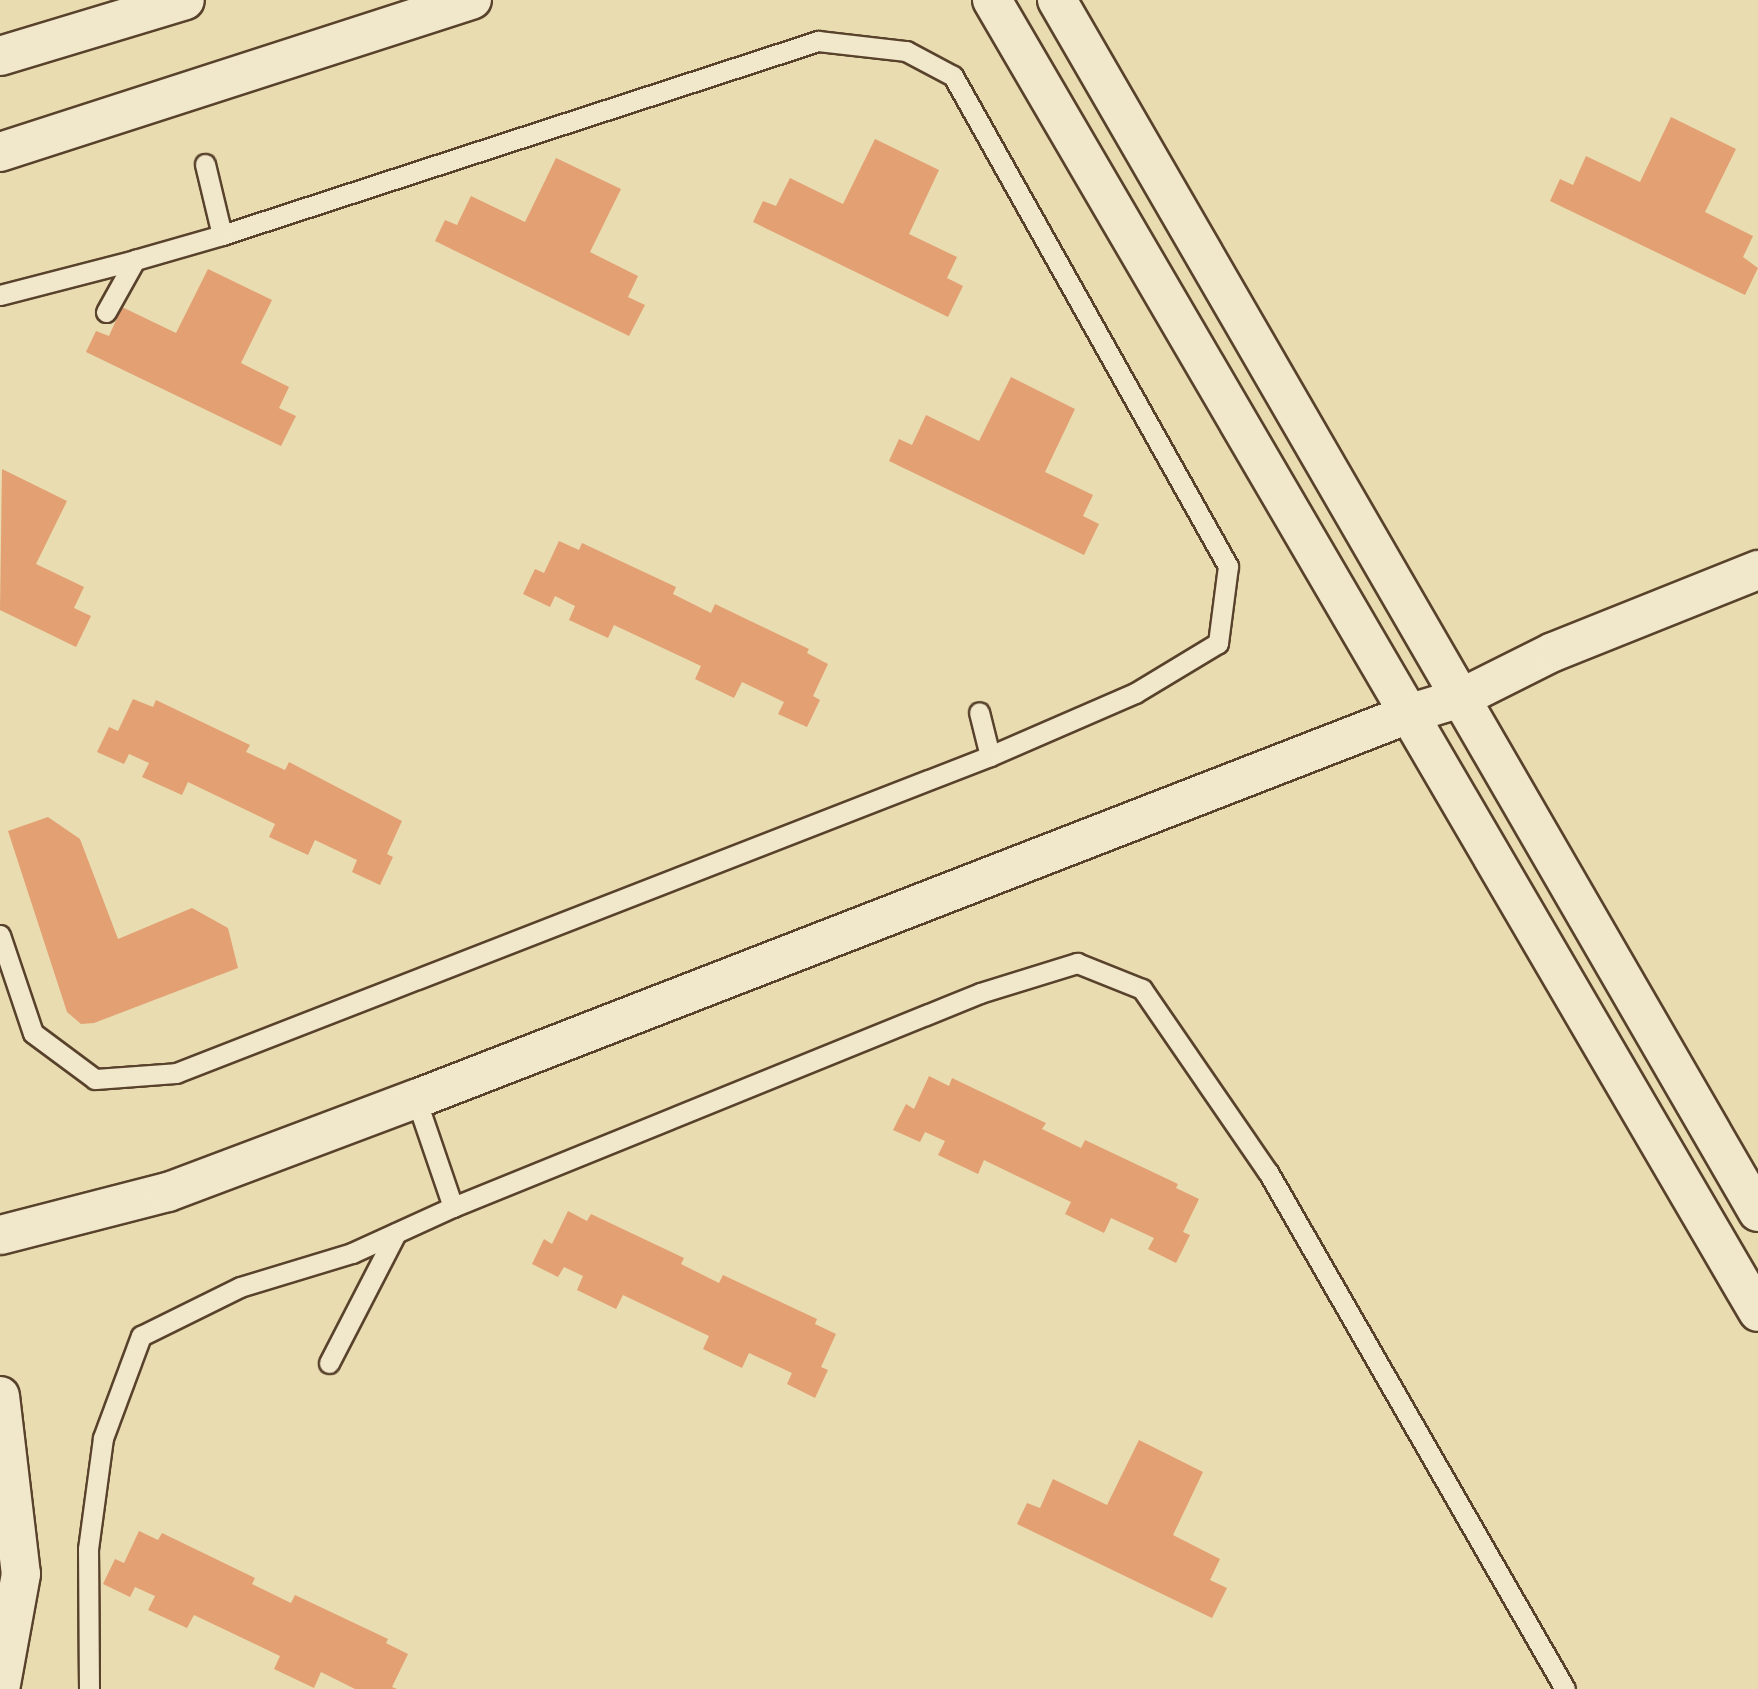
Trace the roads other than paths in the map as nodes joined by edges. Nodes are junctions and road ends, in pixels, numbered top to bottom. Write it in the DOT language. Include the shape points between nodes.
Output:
graph roads {
  1 [pos="185,0"];
  2 [pos="472,0"];
  3 [pos="992,0"];
  4 [pos="1057,0"];
  5 [pos="0,56"];
  6 [pos="0,152"];
  7 [pos="205,164"];
  8 [pos="222,236"];
  9 [pos="135,260"];
  10 [pos="0,295"];
  11 [pos="106,312"];
  12 [pos="1758,570"];
  13 [pos="1461,698"];
  14 [pos="979,712"];
  15 [pos="1411,713"];
  16 [pos="990,756"];
  17 [pos="0,935"];
  18 [pos="416,1099"];
  19 [pos="453,1207"];
  20 [pos="1758,1212"];
  21 [pos="396,1233"];
  22 [pos="0,1235"];
  23 [pos="1758,1312"];
  24 [pos="329,1363"];
  25 [pos="0,1396"];
  26 [pos="0,1689"];
  27 [pos="89,1689"];
  28 [pos="1565,1689"];
  1 -- 5 [label="street"];
  2 -- 6 [label="street"];
  3 -- 15 [label="street"];
  4 -- 13 [label="street"];
  7 -- 8 [label="lane"];
  8 -- 9 [label="lane"];
  8 -- 16 [label="lane" via="818,41 906,51 953,76 1228,566 1218,643 1135,693"];
  9 -- 10 [label="lane"];
  9 -- 11 [label="lane"];
  12 -- 13 [label="street" via="1553,652"];
  13 -- 15 [label="street"];
  13 -- 20 [label="street"];
  14 -- 16 [label="lane"];
  15 -- 18 [label="street"];
  15 -- 23 [label="street"];
  16 -- 17 [label="lane" via="176,1073 95,1079 33,1033"];
  18 -- 19 [label="lane"];
  18 -- 22 [label="street" via="168,1192"];
  19 -- 21 [label="lane"];
  19 -- 28 [label="lane" via="980,993 1077,963 1142,989 1268,1172"];
  21 -- 24 [label="lane"];
  21 -- 27 [label="lane" via="352,1253 240,1287 141,1336 103,1438 88,1549"];
  25 -- 26 [label="street" via="21,1574"];
}
